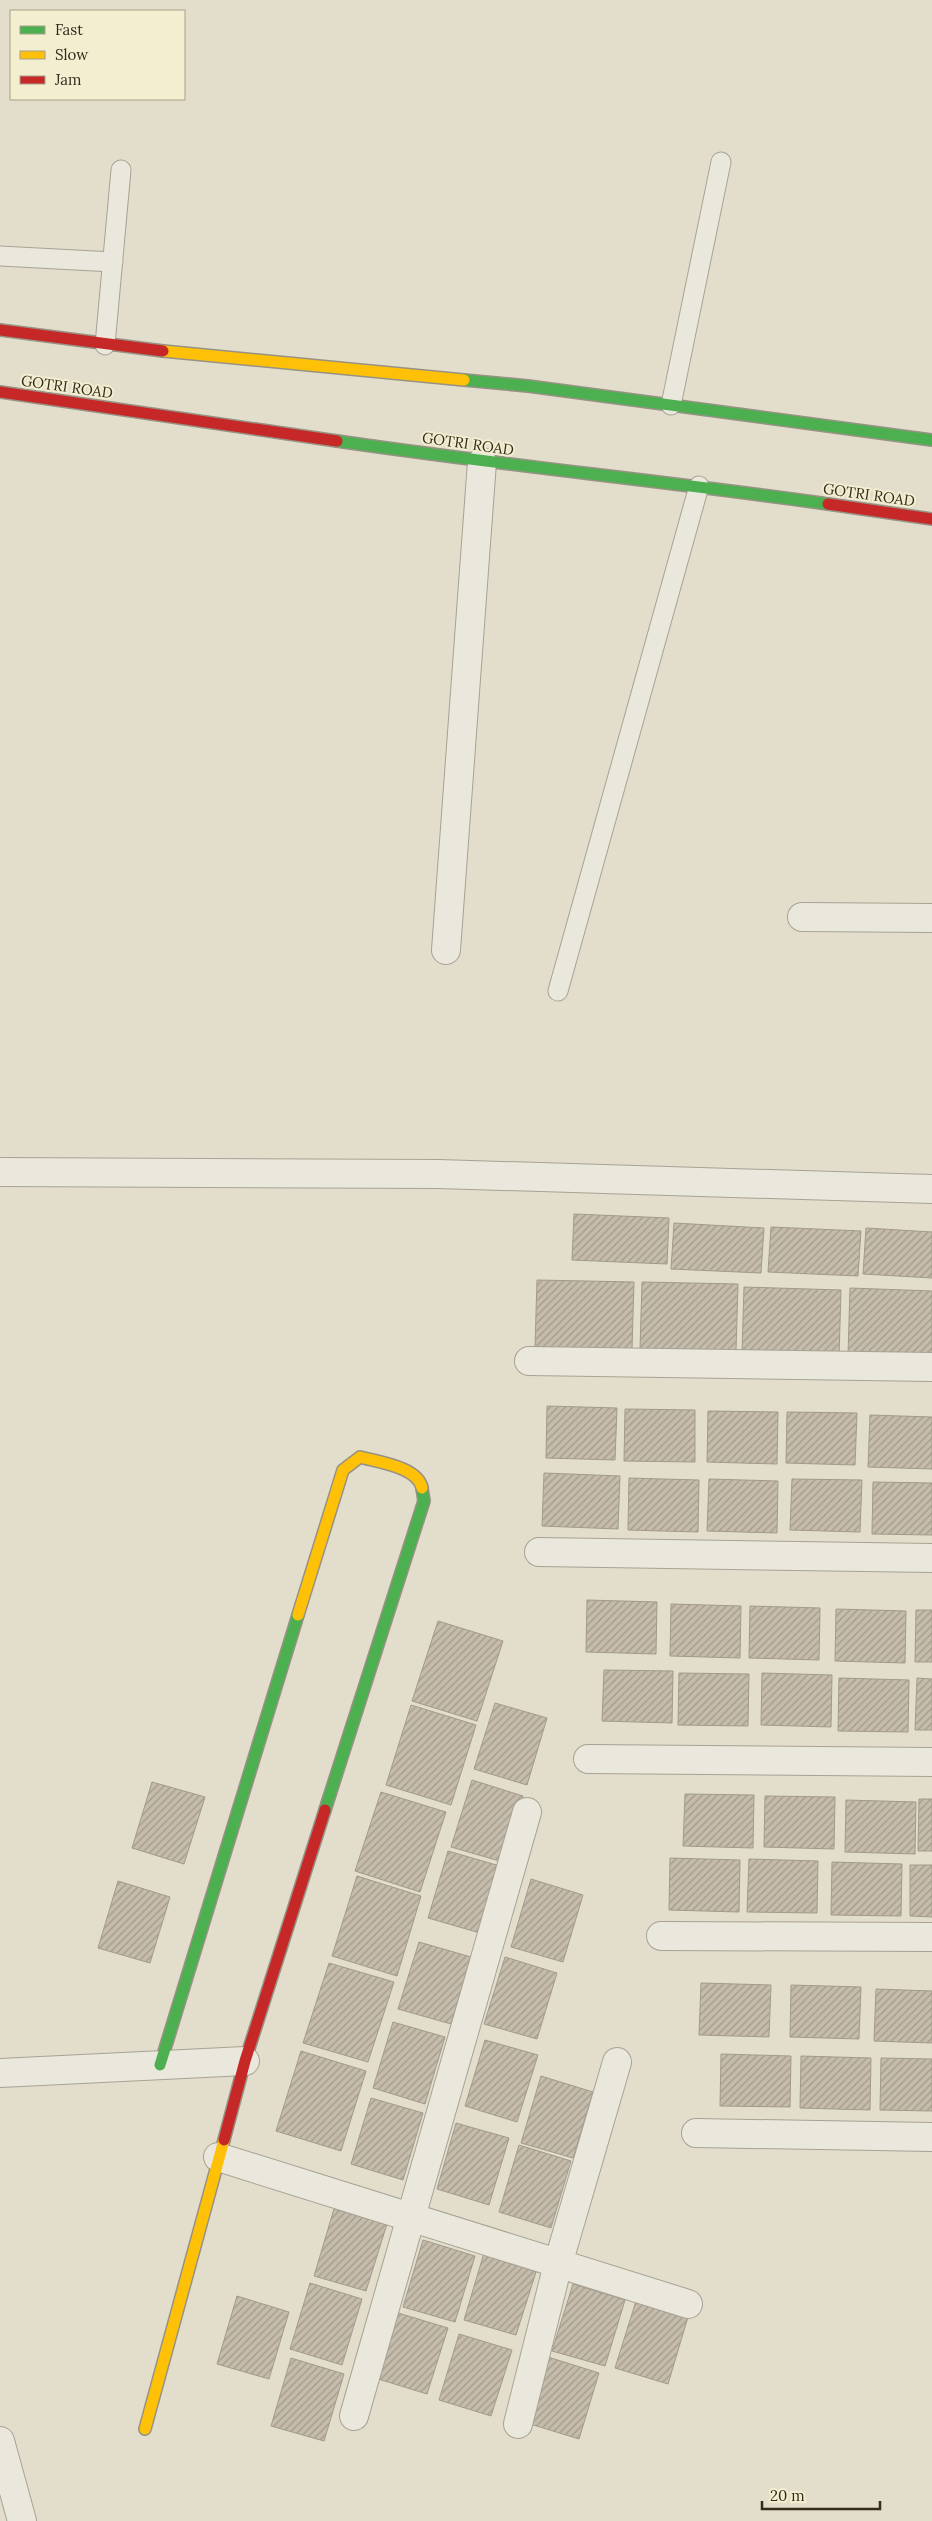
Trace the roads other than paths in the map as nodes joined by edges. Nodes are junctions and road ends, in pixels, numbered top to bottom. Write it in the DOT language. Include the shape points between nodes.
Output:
graph roads {
  1 [pos="721,162"];
  2 [pos="121,170"];
  3 [pos="0,256"];
  4 [pos="113,262"];
  5 [pos="0,330"];
  6 [pos="105,345"];
  7 [pos="0,392"];
  8 [pos="671,405"];
  9 [pos="932,440"];
  10 [pos="482,462"];
  11 [pos="699,486"];
  12 [pos="932,519"];
  13 [pos="802,917"];
  14 [pos="932,918"];
  15 [pos="446,950"];
  16 [pos="558,991"];
  17 [pos="0,1172"];
  18 [pos="932,1189"];
  19 [pos="529,1361"];
  20 [pos="932,1367"];
  21 [pos="539,1552"];
  22 [pos="932,1558"];
  23 [pos="588,1759"];
  24 [pos="932,1762"];
  25 [pos="527,1812"];
  26 [pos="661,1936"];
  27 [pos="932,1938"];
  28 [pos="245,2061"];
  29 [pos="617,2062"];
  30 [pos="160,2065"];
  31 [pos="0,2073"];
  32 [pos="696,2133"];
  33 [pos="932,2137"];
  34 [pos="218,2157"];
  35 [pos="409,2217"];
  36 [pos="558,2264"];
  37 [pos="688,2304"];
  38 [pos="354,2416"];
  39 [pos="518,2424"];
  40 [pos="145,2429"];
  41 [pos="0,2441"];
  42 [pos="22,2521"];
  1 -- 8 [label="lane"];
  2 -- 4 [label="lane"];
  3 -- 4 [label="lane"];
  4 -- 6 [label="lane"];
  5 -- 6 [label="main road"];
  6 -- 8 [label="main road" via="528,386"];
  7 -- 10 [label="main road, GOTRI ROAD"];
  8 -- 9 [label="main road"];
  10 -- 11 [label="main road, GOTRI ROAD"];
  10 -- 15 [label="street"];
  11 -- 12 [label="main road, GOTRI ROAD"];
  11 -- 16 [label="lane"];
  13 -- 14 [label="street"];
  17 -- 18 [label="street" via="439,1174"];
  19 -- 20 [label="street"];
  21 -- 22 [label="street"];
  23 -- 24 [label="street"];
  25 -- 35 [label="street"];
  26 -- 27 [label="street"];
  28 -- 30 [label="street"];
  28 -- 30 [label="main road" via="424,1501 421,1484 405,1469 382,1461 360,1457 343,1470"];
  28 -- 34 [label="main road"];
  29 -- 36 [label="street"];
  30 -- 31 [label="street"];
  32 -- 33 [label="street"];
  34 -- 35 [label="street"];
  34 -- 40 [label="main road"];
  35 -- 36 [label="street"];
  35 -- 38 [label="street"];
  36 -- 37 [label="street"];
  36 -- 39 [label="street"];
  41 -- 42 [label="street"];
}
